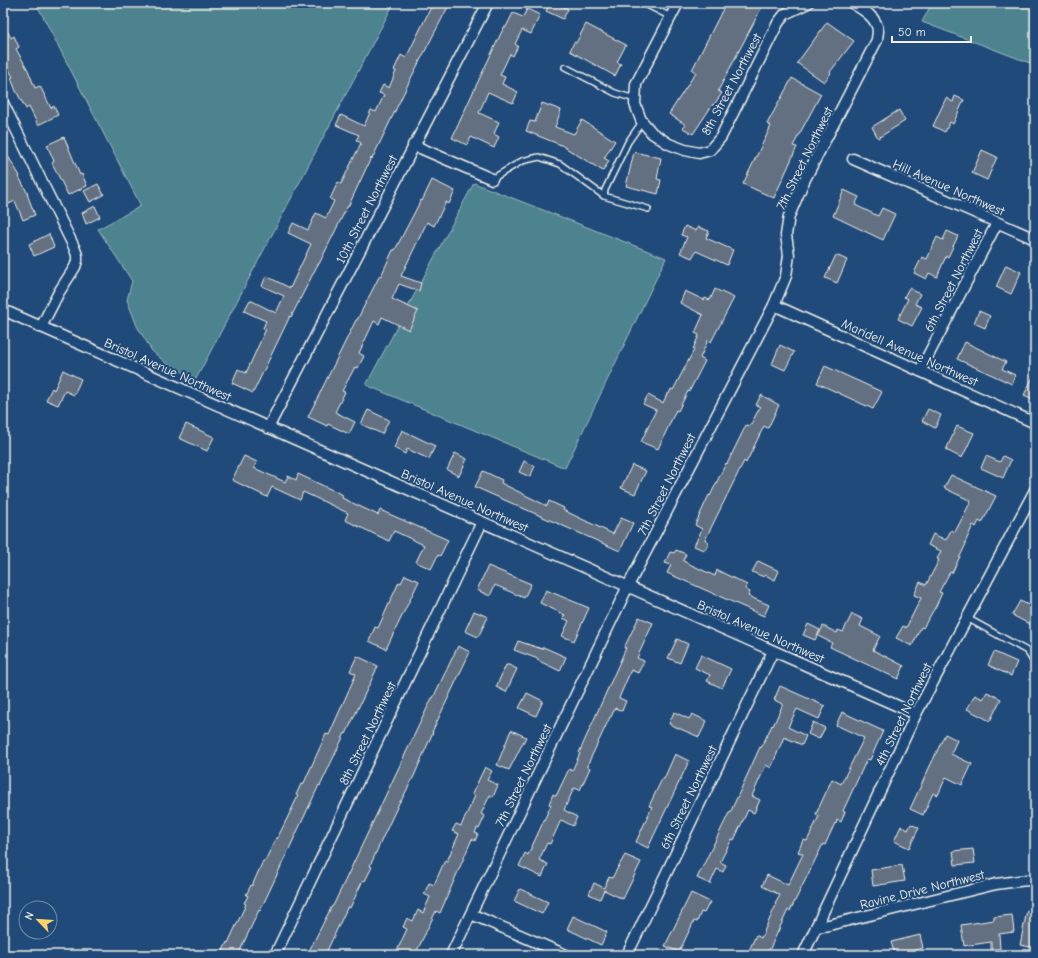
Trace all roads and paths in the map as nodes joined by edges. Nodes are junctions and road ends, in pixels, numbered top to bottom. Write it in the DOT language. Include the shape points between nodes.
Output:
graph roads {
  1 [pos="488,3"];
  2 [pos="643,3"];
  3 [pos="678,3"];
  4 [pos="808,3"];
  5 [pos="852,3"];
  6 [pos="670,17"];
  7 [pos="565,67"];
  8 [pos="635,99"];
  9 [pos="3,103"];
  10 [pos="642,122"];
  11 [pos="413,145"];
  12 [pos="853,159"];
  13 [pos="492,179"];
  14 [pos="604,196"];
  15 [pos="648,209"];
  16 [pos="998,223"];
  17 [pos="1035,239"];
  18 [pos="774,305"];
  19 [pos="3,310"];
  20 [pos="41,327"];
  21 [pos="920,371"];
  22 [pos="1035,423"];
  23 [pos="268,428"];
  24 [pos="1035,490"];
  25 [pos="482,522"];
  26 [pos="628,586"];
  27 [pos="967,618"];
  28 [pos="773,651"];
  29 [pos="1035,664"];
  30 [pos="916,714"];
  31 [pos="1035,881"];
  32 [pos="471,914"];
  33 [pos="816,927"];
  34 [pos="275,955"];
  35 [pos="451,955"];
  36 [pos="566,955"];
  37 [pos="627,955"];
  38 [pos="803,955"];
  1 -- 11 [label="street, 10th Street Northwest"];
  2 -- 6 [label="lane"];
  3 -- 6 [label="street"];
  4 -- 10 [label="street, 8th Street Northwest" via="785,14 778,23 720,137 710,150 699,153 669,144 652,133"];
  5 -- 18 [label="street, 7th Street Northwest" via="866,10 874,21 878,30 876,40 803,183 789,216 786,235 790,255 786,276"];
  6 -- 8 [label="street, 8th Street Northwest" via="636,84"];
  7 -- 8 [label="lane" via="615,93"];
  8 -- 10 [label="street, 8th Street Northwest"];
  9 -- 20 [label="street" via="77,255 75,267 58,292"];
  10 -- 14 [label="lane" via="623,153"];
  11 -- 13 [label="street"];
  11 -- 23 [label="street, 10th Street Northwest"];
  12 -- 16 [label="street, Hill Avenue Northwest"];
  13 -- 14 [label="lane" via="522,161 539,158 560,164"];
  14 -- 15 [label="lane"];
  16 -- 17 [label="street, Hill Avenue Northwest"];
  16 -- 21 [label="street, 6th Street Northwest"];
  18 -- 21 [label="street, Maridell Avenue Northwest"];
  18 -- 26 [label="street, 7th Street Northwest"];
  19 -- 20 [label="street, Bristol Avenue Northwest"];
  20 -- 23 [label="street, Bristol Avenue Northwest"];
  21 -- 22 [label="street, Maridell Avenue Northwest"];
  23 -- 25 [label="street, Bristol Avenue Northwest"];
  24 -- 27 [label="street, 4th Street Northwest"];
  25 -- 26 [label="street, Bristol Avenue Northwest"];
  25 -- 34 [label="street, 8th Street Northwest"];
  26 -- 28 [label="street, Bristol Avenue Northwest"];
  26 -- 32 [label="street, 7th Street Northwest"];
  27 -- 29 [label="lane" via="1027,651"];
  27 -- 30 [label="street, 4th Street Northwest"];
  28 -- 30 [label="street, Bristol Avenue Northwest"];
  28 -- 37 [label="street, 6th Street Northwest"];
  30 -- 33 [label="street, 4th Street Northwest"];
  31 -- 33 [label="street, Ravine Drive Northwest" via="996,884"];
  32 -- 35 [label="street, 7th Street Northwest"];
  32 -- 36 [label="street"];
  33 -- 38 [label="street, 4th Street Northwest"];
}
